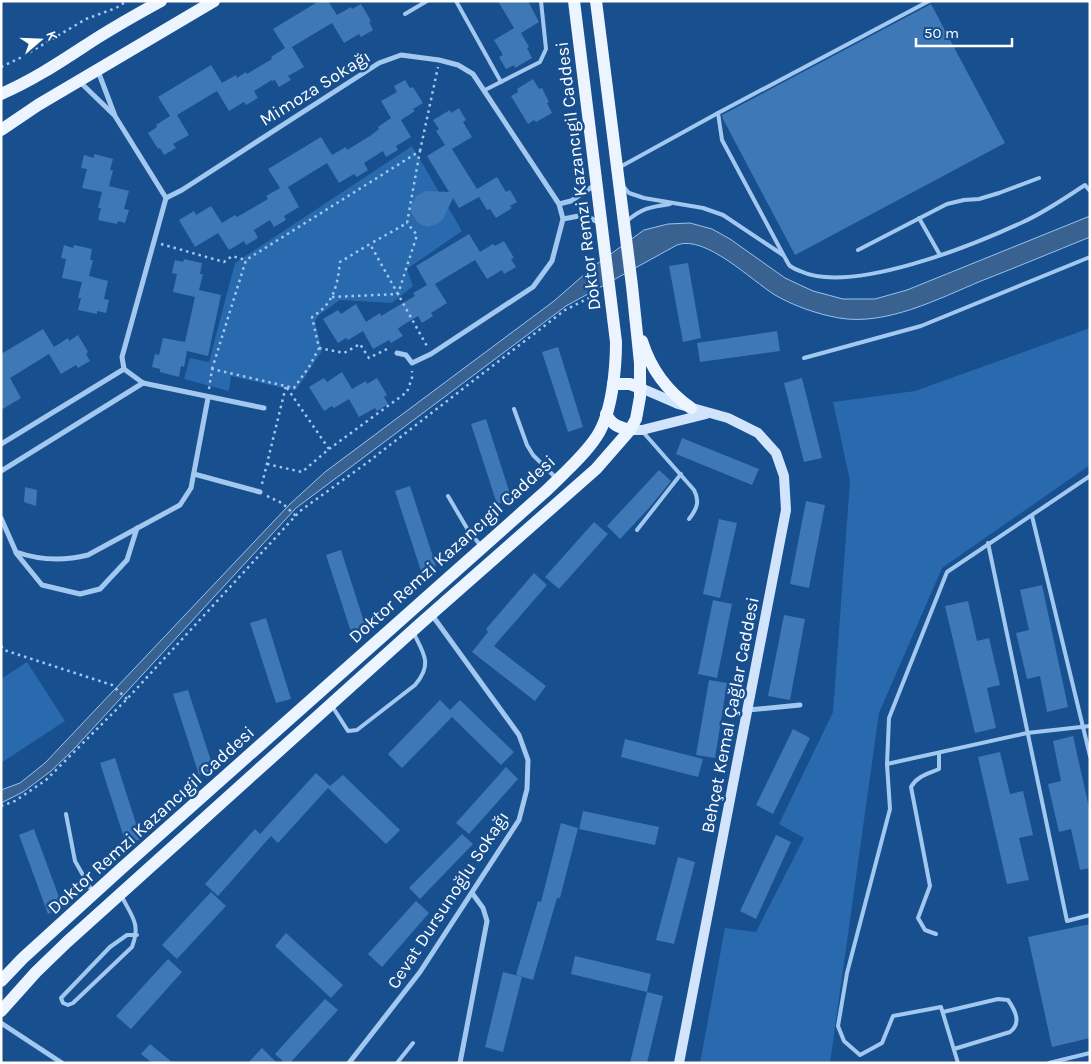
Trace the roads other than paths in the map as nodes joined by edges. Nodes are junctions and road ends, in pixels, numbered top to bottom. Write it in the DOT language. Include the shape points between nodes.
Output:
graph roads {
  1 [pos="214,1"];
  2 [pos="427,1"];
  3 [pos="456,1"];
  4 [pos="540,1"];
  5 [pos="574,1"];
  6 [pos="596,1"];
  7 [pos="601,1"];
  8 [pos="928,1"];
  9 [pos="160,2"];
  10 [pos="405,14"];
  11 [pos="599,24"];
  12 [pos="98,71"];
  13 [pos="80,81"];
  14 [pos="501,82"];
  15 [pos="485,90"];
  16 [pos="1,94"];
  17 [pos="718,113"];
  18 [pos="115,116"];
  19 [pos="1,130"];
  20 [pos="617,173"];
  21 [pos="1038,178"];
  22 [pos="597,183"];
  23 [pos="1090,191"];
  24 [pos="166,198"];
  25 [pos="558,204"];
  26 [pos="675,204"];
  27 [pos="919,218"];
  28 [pos="563,220"];
  29 [pos="625,228"];
  30 [pos="602,230"];
  31 [pos="858,250"];
  32 [pos="940,255"];
  33 [pos="784,256"];
  34 [pos="1090,257"];
  35 [pos="636,322"];
  36 [pos="397,353"];
  37 [pos="804,358"];
  38 [pos="124,369"];
  39 [pos="143,384"];
  40 [pos="613,384"];
  41 [pos="641,388"];
  42 [pos="208,398"];
  43 [pos="264,408"];
  44 [pos="691,408"];
  45 [pos="514,409"];
  46 [pos="707,413"];
  47 [pos="606,414"];
  48 [pos="636,430"];
  49 [pos="1,444"];
  50 [pos="1,471"];
  51 [pos="194,474"];
  52 [pos="681,474"];
  53 [pos="1090,476"];
  54 [pos="557,480"];
  55 [pos="260,492"];
  56 [pos="448,496"];
  57 [pos="1032,516"];
  58 [pos="1,518"];
  59 [pos="689,519"];
  60 [pos="137,528"];
  61 [pos="637,530"];
  62 [pos="988,543"];
  63 [pos="481,547"];
  64 [pos="16,552"];
  65 [pos="432,615"];
  66 [pos="412,631"];
  67 [pos="331,704"];
  68 [pos="800,705"];
  69 [pos="748,710"];
  70 [pos="1090,726"];
  71 [pos="1083,727"];
  72 [pos="1027,733"];
  73 [pos="939,753"];
  74 [pos="1090,756"];
  75 [pos="887,764"];
  76 [pos="66,814"];
  77 [pos="472,893"];
  78 [pos="94,894"];
  79 [pos="120,894"];
  80 [pos="1090,916"];
  81 [pos="936,934"];
  82 [pos="137,935"];
  83 [pos="1,981"];
  84 [pos="1,1010"];
  85 [pos="943,1012"];
  86 [pos="1,1023"];
  87 [pos="413,1043"];
  88 [pos="954,1049"];
  89 [pos="1090,1053"];
  90 [pos="62,1063"];
  91 [pos="348,1063"];
  92 [pos="397,1063"];
  93 [pos="460,1063"];
  94 [pos="679,1063"];
  95 [pos="958,1063"];
  96 [pos="1049,1063"];
  1 -- 12 [label="main road"];
  2 -- 10 [label="lane"];
  3 -- 14 [label="lane"];
  4 -- 14 [label="lane" via="546,49 540,62"];
  5 -- 22 [label="main road, Doktor Remzi Kazancıgil Caddesi"];
  6 -- 11 [label="main road"];
  7 -- 11 [label="main road"];
  8 -- 17 [label="lane"];
  9 -- 16 [label="main road" via="57,65"];
  11 -- 20 [label="main road"];
  12 -- 13 [label="main road"];
  12 -- 18 [label="street"];
  13 -- 18 [label="street"];
  13 -- 19 [label="main road"];
  14 -- 15 [label="lane"];
  15 -- 24 [label="street, Mimoza Sokağı" via="473,74 458,65 401,55 379,63"];
  15 -- 25 [label="street, Mimoza Sokağı"];
  17 -- 20 [label="lane" via="623,165"];
  17 -- 33 [label="lane" via="722,140"];
  18 -- 24 [label="street"];
  20 -- 26 [label="lane" via="629,193"];
  20 -- 29 [label="main road"];
  21 -- 27 [label="lane" via="979,199 947,204"];
  22 -- 25 [label="street" via="572,201"];
  22 -- 30 [label="main road, Doktor Remzi Kazancıgil Caddesi"];
  23 -- 32 [label="lane" via="1085,185 1040,214"];
  24 -- 38 [label="street" via="122,357"];
  25 -- 28 [label="street, Mimoza Sokağı"];
  26 -- 29 [label="lane" via="643,209"];
  26 -- 33 [label="lane" via="723,215"];
  27 -- 31 [label="lane"];
  27 -- 32 [label="lane"];
  28 -- 30 [label="street" via="584,215"];
  28 -- 36 [label="street" via="552,261 533,287 431,354 412,363 406,355"];
  29 -- 35 [label="main road, Doktor Remzi Kazancıgil Caddesi"];
  30 -- 40 [label="main road, Doktor Remzi Kazancıgil Caddesi" via="616,342"];
  32 -- 33 [label="lane" via="866,275 832,277 809,275 791,267"];
  34 -- 37 [label="lane" via="921,326"];
  35 -- 41 [label="main road, Doktor Remzi Kazancıgil Caddesi"];
  35 -- 44 [label="main road" via="645,350 661,381"];
  38 -- 39 [label="street"];
  38 -- 49 [label="street"];
  39 -- 42 [label="street"];
  39 -- 50 [label="street"];
  40 -- 41 [label="main road"];
  40 -- 47 [label="main road, Doktor Remzi Kazancıgil Caddesi"];
  41 -- 44 [label="main road, Behçet Kemal Çağlar Caddesi"];
  41 -- 48 [label="main road, Doktor Remzi Kazancıgil Caddesi"];
  42 -- 43 [label="street"];
  42 -- 51 [label="street"];
  44 -- 46 [label="main road, Behçet Kemal Çağlar Caddesi"];
  45 -- 54 [label="lane" via="533,455"];
  46 -- 48 [label="main road"];
  46 -- 69 [label="main road, Behçet Kemal Çağlar Caddesi" via="738,422 758,433 776,453 784,476 786,510"];
  47 -- 48 [label="main road" via="618,427"];
  47 -- 54 [label="main road, Doktor Remzi Kazancıgil Caddesi" via="586,451"];
  48 -- 52 [label="lane"];
  48 -- 65 [label="main road, Doktor Remzi Kazancıgil Caddesi" via="596,470"];
  51 -- 55 [label="street"];
  51 -- 60 [label="street" via="191,488 180,505"];
  52 -- 59 [label="lane" via="697,497 695,511"];
  52 -- 61 [label="lane"];
  53 -- 57 [label="lane"];
  54 -- 63 [label="main road, Doktor Remzi Kazancıgil Caddesi"];
  56 -- 63 [label="lane"];
  57 -- 62 [label="lane"];
  57 -- 71 [label="lane"];
  58 -- 64 [label="street"];
  60 -- 64 [label="street" via="88,555 71,559 32,558"];
  60 -- 64 [label="street" via="127,560 100,589 80,594 42,585"];
  62 -- 72 [label="lane"];
  62 -- 75 [label="lane" via="947,572 889,718"];
  63 -- 78 [label="main road, Doktor Remzi Kazancıgil Caddesi"];
  65 -- 66 [label="main road, Doktor Remzi Kazancıgil Caddesi"];
  65 -- 77 [label="street, Cevat Dursunoğlu Sokağı" via="519,735 528,760 527,789 519,820"];
  66 -- 67 [label="main road, Doktor Remzi Kazancıgil Caddesi"];
  66 -- 67 [label="lane" via="426,662 423,676 415,685 352,731 348,731"];
  67 -- 79 [label="main road, Doktor Remzi Kazancıgil Caddesi"];
  68 -- 69 [label="street"];
  69 -- 94 [label="main road, Behçet Kemal Çağlar Caddesi"];
  70 -- 71 [label="lane"];
  71 -- 72 [label="lane"];
  71 -- 74 [label="lane"];
  72 -- 73 [label="lane"];
  72 -- 80 [label="lane" via="1067,921"];
  73 -- 75 [label="lane"];
  73 -- 81 [label="lane" via="939,769 920,777 911,787 930,886 918,918 925,930"];
  75 -- 85 [label="lane" via="890,809 847,973 838,1026 844,1041 860,1055 882,1043 893,1016 942,1007"];
  76 -- 78 [label="lane" via="75,861"];
  77 -- 91 [label="street, Cevat Dursunoğlu Sokağı" via="420,972"];
  77 -- 93 [label="street" via="483,908 487,921"];
  78 -- 83 [label="main road, Doktor Remzi Kazancıgil Caddesi"];
  79 -- 82 [label="lane" via="136,924"];
  79 -- 84 [label="main road, Doktor Remzi Kazancıgil Caddesi" via="42,966"];
  82 -- 82 [label="lane" via="132,947 87,991 68,1006 63,1003 61,998 110,947 127,935"];
  85 -- 88 [label="lane"];
  85 -- 88 [label="lane" via="1004,999 1008,1000 1016,1015 1014,1029 1010,1032"];
  86 -- 90 [label="street"];
  87 -- 92 [label="lane"];
  88 -- 95 [label="lane"];
  89 -- 96 [label="lane"];
}
